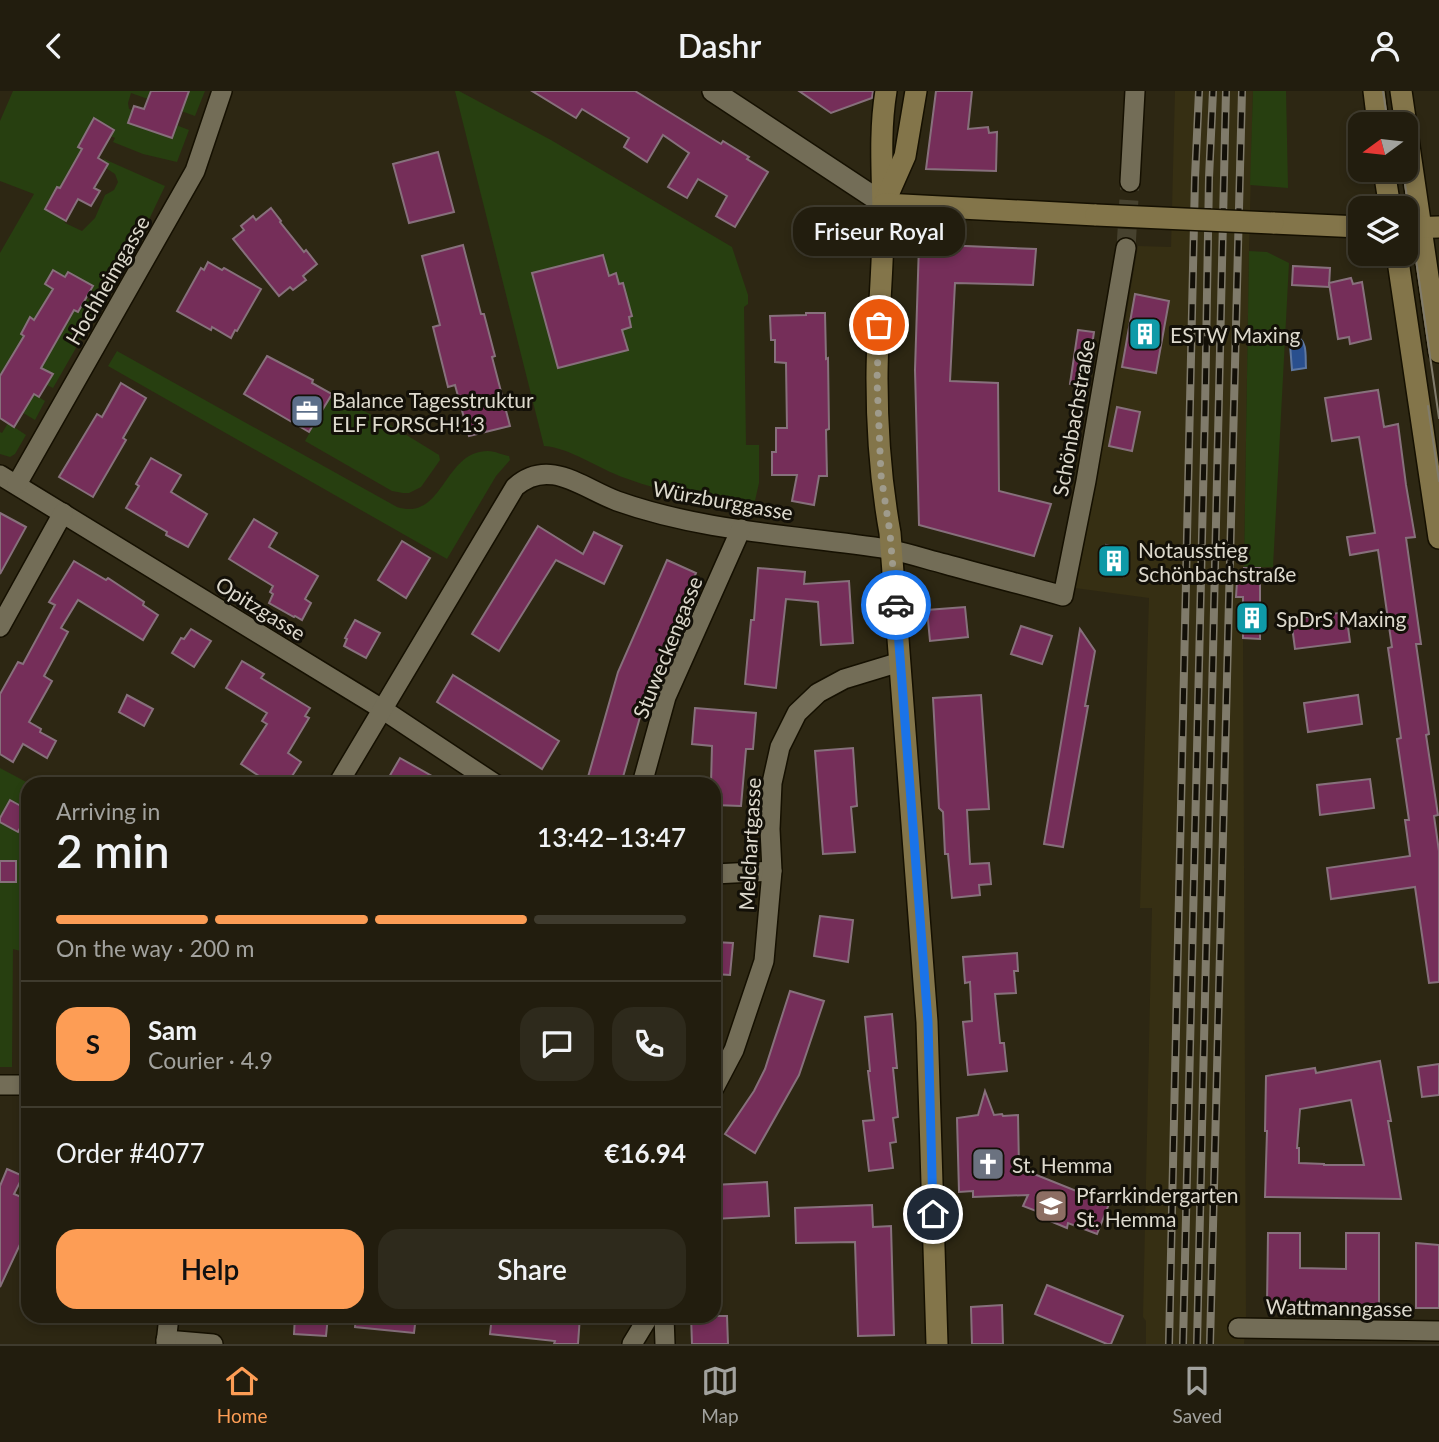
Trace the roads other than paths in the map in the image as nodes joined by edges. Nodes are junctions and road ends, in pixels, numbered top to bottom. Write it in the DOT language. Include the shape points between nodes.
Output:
graph roads {
  1 [pos="222,91"];
  2 [pos="713,91"];
  3 [pos="886,91"];
  4 [pos="916,91"];
  5 [pos="1135,91"];
  6 [pos="1374,91"];
  7 [pos="1401,91"];
  8 [pos="1377,112"];
  9 [pos="1130,182"];
  10 [pos="884,204"];
  11 [pos="1348,226"];
  12 [pos="1422,227"];
  13 [pos="1126,248"];
  14 [pos="1399,266"];
  15 [pos="1439,352"];
  16 [pos="8,479"];
  17 [pos="63,513"];
  18 [pos="741,530"];
  19 [pos="1439,538"];
  20 [pos="892,550"];
  21 [pos="1063,596"];
  22 [pos="0,627"];
  23 [pos="900,662"];
  24 [pos="382,709"];
  25 [pos="342,777"];
  26 [pos="484,777"];
  27 [pos="644,777"];
  28 [pos="772,871"];
  29 [pos="721,874"];
  30 [pos="721,1075"];
  31 [pos="0,1085"];
  32 [pos="21,1085"];
  33 [pos="168,1323"];
  34 [pos="645,1323"];
  35 [pos="664,1323"];
  36 [pos="1238,1328"];
  37 [pos="1439,1331"];
  38 [pos="166,1342"];
  39 [pos="213,1344"];
  40 [pos="632,1344"];
  41 [pos="665,1344"];
  42 [pos="937,1344"];
  1 -- 16 [label="street, Hochheimgasse" via="195,171"];
  2 -- 10 [label="street"];
  3 -- 10 [label="main road" via="881,119"];
  4 -- 10 [label="main road" via="905,156"];
  5 -- 9 [label="street"];
  6 -- 8 [label="main road"];
  7 -- 12 [label="main road"];
  10 -- 11 [label="main road, bridge"];
  10 -- 20 [label="main road" via="877,380 881,475"];
  12 -- 15 [label="main road"];
  13 -- 21 [label="street, Schönbachstraße"];
  14 -- 19 [label="main road"];
  16 -- 17 [label="street, Opitzgasse"];
  17 -- 22 [label="street"];
  17 -- 24 [label="street, Opitzgasse"];
  18 -- 20 [label="street, Würzburggasse"];
  18 -- 24 [label="street, Würzburggasse" via="637,508 550,473 525,479 515,487"];
  18 -- 27 [label="street, Stuweckengasse" via="666,697"];
  20 -- 21 [label="street, Würzburggasse"];
  20 -- 23 [label="main road"];
  23 -- 28 [label="street, Melchartgasse" via="844,679 797,713 780,747 772,783"];
  23 -- 42 [label="main road" via="928,1022"];
  24 -- 25 [label="street, Würzburggasse"];
  24 -- 26 [label="street, Opitzgasse"];
  28 -- 29 [label="street"];
  28 -- 30 [label="street, Melchartgasse" via="764,961 734,1051"];
  31 -- 32 [label="street"];
  33 -- 38 [label="street"];
  34 -- 40 [label="street"];
  35 -- 41 [label="street"];
  36 -- 37 [label="street, Wattmanngasse"];
  38 -- 39 [label="street"];
}
